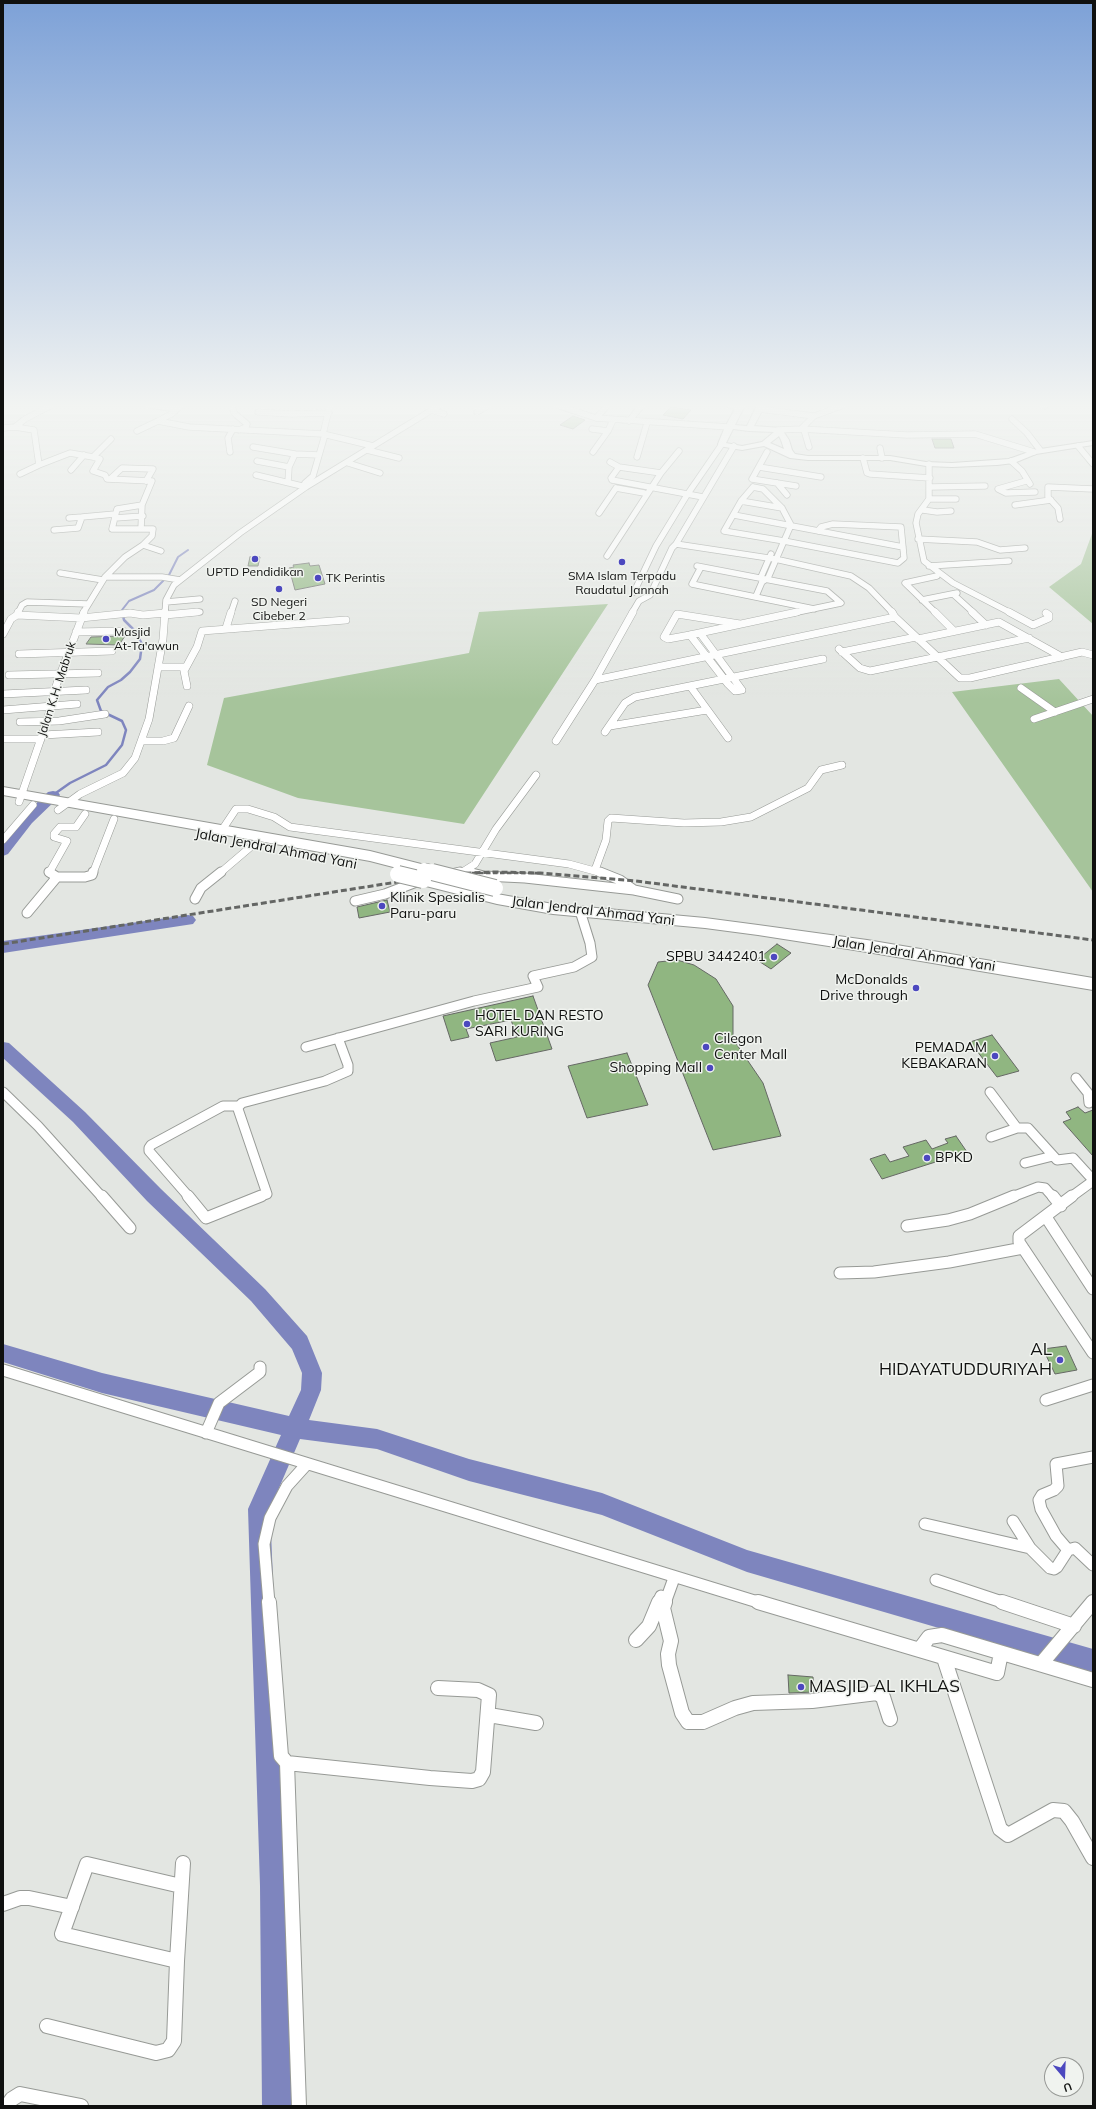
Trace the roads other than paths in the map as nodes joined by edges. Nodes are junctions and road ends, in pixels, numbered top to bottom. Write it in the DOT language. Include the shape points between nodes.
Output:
graph roads {
  1 [pos="280,503"];
  2 [pos="606,503"];
  3 [pos="641,503"];
  4 [pos="683,503"];
  5 [pos="698,503"];
  6 [pos="740,503"];
  7 [pos="755,503"];
  8 [pos="777,503"];
  9 [pos="927,503"];
  10 [pos="1026,503"];
  11 [pos="1054,503"];
  12 [pos="142,505"];
  13 [pos="1015,505"];
  14 [pos="782,508"];
  15 [pos="923,510"];
  16 [pos="951,511"];
  17 [pos="599,513"];
  18 [pos="734,515"];
  19 [pos="115,516"];
  20 [pos="143,516"];
  21 [pos="82,517"];
  22 [pos="69,518"];
  23 [pos="899,518"];
  24 [pos="1060,519"];
  25 [pos="789,525"];
  26 [pos="900,527"];
  27 [pos="141,529"];
  28 [pos="54,530"];
  29 [pos="818,531"];
  30 [pos="918,539"];
  31 [pos="781,541"];
  32 [pos="668,542"];
  33 [pos="143,545"];
  34 [pos="902,546"];
  35 [pos="1025,548"];
  36 [pos="161,551"];
  37 [pos="607,556"];
  38 [pos="772,559"];
  39 [pos="1009,561"];
  40 [pos="929,566"];
  41 [pos="60,573"];
  42 [pos="937,576"];
  43 [pos="104,578"];
  44 [pos="763,579"];
  45 [pos="180,580"];
  46 [pos="634,592"];
  47 [pos="650,595"];
  48 [pos="756,596"];
  49 [pos="200,599"];
  50 [pos="922,600"];
  51 [pos="235,601"];
  52 [pos="639,601"];
  53 [pos="166,602"];
  54 [pos="88,604"];
  55 [pos="815,609"];
  56 [pos="200,612"];
  57 [pos="1046,613"];
  58 [pos="165,614"];
  59 [pos="17,615"];
  60 [pos="895,617"];
  61 [pos="81,618"];
  62 [pos="346,620"];
  63 [pos="740,624"];
  64 [pos="986,625"];
  65 [pos="226,628"];
  66 [pos="123,631"];
  67 [pos="954,631"];
  68 [pos="76,632"];
  69 [pos="700,633"];
  70 [pos="3,634"];
  71 [pos="690,635"];
  72 [pos="917,638"];
  73 [pos="1028,638"];
  74 [pos="112,651"];
  75 [pos="68,653"];
  76 [pos="19,654"];
  77 [pos="716,655"];
  78 [pos="1093,655"];
  79 [pos="706,657"];
  80 [pos="1062,657"];
  81 [pos="938,658"];
  82 [pos="823,659"];
  83 [pos="158,667"];
  84 [pos="186,667"];
  85 [pos="60,673"];
  86 [pos="98,673"];
  87 [pos="9,675"];
  88 [pos="733,677"];
  89 [pos="724,679"];
  90 [pos="595,680"];
  91 [pos="187,686"];
  92 [pos="690,686"];
  93 [pos="1021,688"];
  94 [pos="86,690"];
  95 [pos="55,691"];
  96 [pos="3,694"];
  97 [pos="1093,699"];
  98 [pos="77,704"];
  99 [pos="52,706"];
  100 [pos="189,706"];
  101 [pos="3,710"];
  102 [pos="707,710"];
  103 [pos="1055,712"];
  104 [pos="105,714"];
  105 [pos="1034,719"];
  106 [pos="47,721"];
  107 [pos="20,722"];
  108 [pos="98,732"];
  109 [pos="42,737"];
  110 [pos="728,738"];
  111 [pos="3,739"];
  112 [pos="142,741"];
  113 [pos="556,741"];
  114 [pos="842,765"];
  115 [pos="536,775"];
  116 [pos="3,791"];
  117 [pos="3,799"];
  118 [pos="42,803"];
  119 [pos="85,814"];
  120 [pos="114,820"];
  121 [pos="222,830"];
  122 [pos="3,840"];
  123 [pos="254,844"];
  124 [pos="483,853"];
  125 [pos="595,870"];
  126 [pos="464,871"];
  127 [pos="57,877"];
  128 [pos="634,890"];
  129 [pos="195,899"];
  130 [pos="678,899"];
  131 [pos="355,900"];
  132 [pos="580,911"];
  133 [pos="27,913"];
  134 [pos="1093,976"];
  135 [pos="1093,984"];
  136 [pos="338,1038"];
  137 [pos="306,1047"];
  138 [pos="1076,1078"];
  139 [pos="3,1092"];
  140 [pos="990,1092"];
  141 [pos="1089,1103"];
  142 [pos="238,1106"];
  143 [pos="1017,1128"];
  144 [pos="991,1137"];
  145 [pos="1053,1156"];
  146 [pos="1025,1164"];
  147 [pos="1093,1181"];
  148 [pos="1061,1206"];
  149 [pos="1046,1217"];
  150 [pos="907,1226"];
  151 [pos="130,1228"];
  152 [pos="1023,1248"];
  153 [pos="840,1273"];
  154 [pos="1093,1289"];
  155 [pos="1093,1353"];
  156 [pos="260,1367"];
  157 [pos="3,1370"];
  158 [pos="1093,1385"];
  159 [pos="1046,1400"];
  160 [pos="206,1433"];
  161 [pos="1093,1457"];
  162 [pos="303,1464"];
  163 [pos="1013,1521"];
  164 [pos="925,1524"];
  165 [pos="1030,1548"];
  166 [pos="1068,1550"];
  167 [pos="1093,1565"];
  168 [pos="671,1577"];
  169 [pos="936,1580"];
  170 [pos="1093,1602"];
  171 [pos="1074,1626"];
  172 [pos="636,1640"];
  173 [pos="920,1649"];
  174 [pos="1001,1654"];
  175 [pos="944,1658"];
  176 [pos="1041,1664"];
  177 [pos="1093,1680"];
  178 [pos="438,1688"];
  179 [pos="489,1715"];
  180 [pos="890,1719"];
  181 [pos="536,1723"];
  182 [pos="287,1763"];
  183 [pos="1093,1858"];
  184 [pos="183,1863"];
  185 [pos="181,1886"];
  186 [pos="3,1904"];
  187 [pos="72,1907"];
  188 [pos="177,1961"];
  189 [pos="48,2026"];
  190 [pos="7,2106"];
  191 [pos="81,2106"];
  192 [pos="299,2106"];
  1 -- 45 [label="street"];
  2 -- 17 [label="street"];
  3 -- 37 [label="street"];
  4 -- 32 [label="street"];
  5 -- 32 [label="street"];
  6 -- 18 [label="street"];
  7 -- 14 [label="street"];
  8 -- 14 [label="street"];
  9 -- 15 [label="street"];
  10 -- 13 [label="street"];
  11 -- 24 [label="street" via="1058,508"];
  12 -- 19 [label="street" via="118,508"];
  12 -- 20 [label="street"];
  14 -- 25 [label="street"];
  15 -- 16 [label="street"];
  15 -- 30 [label="street" via="918,514 916,523"];
  18 -- 25 [label="street"];
  18 -- 31 [label="street" via="722,530"];
  19 -- 20 [label="street"];
  19 -- 21 [label="street"];
  19 -- 27 [label="street" via="112,530"];
  20 -- 27 [label="street"];
  21 -- 22 [label="street"];
  21 -- 28 [label="street" via="78,528"];
  23 -- 26 [label="street"];
  25 -- 29 [label="street"];
  25 -- 31 [label="street"];
  26 -- 29 [label="street" via="833,524 821,527"];
  26 -- 34 [label="street"];
  27 -- 33 [label="street" via="154,531"];
  29 -- 34 [label="street"];
  30 -- 35 [label="street" via="977,542 1000,550"];
  30 -- 40 [label="street" via="924,561"];
  31 -- 34 [label="street" via="871,558 880,565 898,563 904,558"];
  31 -- 38 [label="street"];
  32 -- 38 [label="street"];
  32 -- 46 [label="street"];
  32 -- 47 [label="street"];
  33 -- 36 [label="street"];
  33 -- 43 [label="street, Jalan K.H. Mabruk" via="124,557"];
  38 -- 44 [label="street"];
  38 -- 60 [label="street" via="851,576 869,588"];
  39 -- 40 [label="street"];
  40 -- 57 [label="street" via="953,583 1033,625 1049,618"];
  41 -- 43 [label="street"];
  42 -- 50 [label="street" via="905,583"];
  43 -- 45 [label="street"];
  43 -- 54 [label="street, Jalan K.H. Mabruk"];
  44 -- 48 [label="street"];
  44 -- 48 [label="street" via="699,566 692,584"];
  44 -- 55 [label="street" via="827,591 841,603"];
  45 -- 53 [label="street" via="170,591"];
  46 -- 47 [label="street"];
  46 -- 52 [label="street"];
  47 -- 52 [label="street"];
  48 -- 55 [label="street"];
  49 -- 53 [label="street"];
  50 -- 64 [label="street" via="955,593"];
  50 -- 67 [label="street"];
  51 -- 65 [label="street"];
  52 -- 90 [label="street"];
  53 -- 58 [label="street"];
  54 -- 59 [label="street" via="27,602 22,605"];
  54 -- 61 [label="street, Jalan K.H. Mabruk"];
  55 -- 63 [label="street"];
  56 -- 58 [label="street"];
  58 -- 61 [label="street" via="130,613"];
  58 -- 83 [label="street"];
  59 -- 61 [label="street"];
  59 -- 70 [label="street" via="11,618"];
  60 -- 72 [label="street"];
  60 -- 77 [label="street"];
  61 -- 68 [label="street, Jalan K.H. Mabruk"];
  62 -- 65 [label="street"];
  63 -- 69 [label="street"];
  63 -- 71 [label="street" via="677,614 664,637 668,639"];
  64 -- 67 [label="street"];
  64 -- 73 [label="street" via="999,622"];
  65 -- 84 [label="street" via="202,631"];
  66 -- 68 [label="street"];
  67 -- 72 [label="street"];
  68 -- 75 [label="street, Jalan K.H. Mabruk"];
  69 -- 71 [label="street"];
  69 -- 77 [label="street"];
  71 -- 79 [label="street"];
  72 -- 81 [label="street"];
  72 -- 81 [label="street" via="841,651 866,671"];
  73 -- 80 [label="street"];
  73 -- 81 [label="street"];
  74 -- 75 [label="street"];
  75 -- 76 [label="street"];
  75 -- 85 [label="street, Jalan K.H. Mabruk"];
  77 -- 79 [label="street"];
  77 -- 88 [label="street"];
  78 -- 80 [label="street" via="1082,652"];
  79 -- 89 [label="street"];
  79 -- 90 [label="street"];
  80 -- 81 [label="street" via="964,679 957,677"];
  82 -- 88 [label="street"];
  83 -- 84 [label="street"];
  83 -- 112 [label="street" via="149,719"];
  84 -- 91 [label="street" via="184,675"];
  85 -- 86 [label="street"];
  85 -- 87 [label="street"];
  85 -- 95 [label="street, Jalan K.H. Mabruk"];
  88 -- 89 [label="street"];
  88 -- 89 [label="street" via="741,688 740,691 735,692"];
  89 -- 92 [label="street"];
  90 -- 113 [label="street"];
  92 -- 102 [label="street"];
  92 -- 102 [label="street" via="630,698 607,729"];
  93 -- 103 [label="street"];
  94 -- 95 [label="street"];
  95 -- 96 [label="street"];
  95 -- 99 [label="street, Jalan K.H. Mabruk"];
  97 -- 103 [label="street"];
  98 -- 99 [label="street"];
  99 -- 101 [label="street"];
  99 -- 106 [label="street, Jalan K.H. Mabruk"];
  100 -- 112 [label="street" via="174,738"];
  102 -- 110 [label="street"];
  103 -- 105 [label="street"];
  104 -- 106 [label="street"];
  106 -- 107 [label="street"];
  106 -- 109 [label="street, Jalan K.H. Mabruk"];
  108 -- 109 [label="street"];
  109 -- 111 [label="street"];
  109 -- 118 [label="street, Jalan K.H. Mabruk"];
  112 -- 118 [label="street" via="135,758 123,773"];
  114 -- 125 [label="street" via="821,770 808,788 751,817 721,822 684,823 611,818"];
  115 -- 124 [label="street" via="496,829"];
  116 -- 118 [label="highway, Jalan Jendral Ahmad Yani"];
  117 -- 118 [label="highway, Jalan Jendral Ahmad Yani"];
  118 -- 119 [label="highway, Jalan Jendral Ahmad Yani"];
  118 -- 121 [label="highway, Jalan Jendral Ahmad Yani"];
  118 -- 122 [label="street"];
  119 -- 120 [label="highway, Jalan Jendral Ahmad Yani"];
  119 -- 127 [label="street" via="76,826 60,828 54,834 56,838 67,841 50,869 50,875"];
  120 -- 123 [label="highway, Jalan Jendral Ahmad Yani"];
  120 -- 127 [label="street" via="92,874 85,877"];
  121 -- 124 [label="street" via="236,809 242,808 274,817 290,827"];
  121 -- 134 [label="highway, Jalan Jendral Ahmad Yani, bridge" via="370,856 495,888 558,899 702,913"];
  123 -- 129 [label="street" via="201,888"];
  123 -- 132 [label="highway, Jalan Jendral Ahmad Yani, bridge" via="339,860 522,904"];
  124 -- 125 [label="street" via="569,864"];
  124 -- 126 [label="street" via="475,864"];
  125 -- 128 [label="street" via="620,880"];
  126 -- 128 [label="street" via="484,876"];
  126 -- 131 [label="street"];
  127 -- 133 [label="street"];
  128 -- 130 [label="street"];
  132 -- 135 [label="highway, Jalan Jendral Ahmad Yani" via="758,930"];
  132 -- 136 [label="street" via="592,957 585,963 533,976 538,987 474,1001"];
  136 -- 137 [label="street"];
  136 -- 142 [label="street" via="348,1065 348,1070 343,1074"];
  138 -- 141 [label="street" via="1088,1093"];
  139 -- 151 [label="street" via="38,1126"];
  140 -- 143 [label="street"];
  142 -- 142 [label="street" via="267,1194 206,1218 149,1152 149,1148 223,1106"];
  143 -- 144 [label="street"];
  143 -- 145 [label="street" via="1028,1128"];
  145 -- 146 [label="street"];
  145 -- 147 [label="street" via="1056,1160 1073,1158"];
  147 -- 148 [label="street"];
  148 -- 149 [label="street"];
  148 -- 150 [label="street" via="1045,1188 1038,1187 970,1214"];
  149 -- 152 [label="street" via="1019,1236"];
  149 -- 154 [label="street"];
  152 -- 153 [label="street" via="950,1262 874,1272"];
  152 -- 155 [label="street"];
  156 -- 160 [label="street" via="260,1372 219,1403"];
  157 -- 160 [label="street"];
  158 -- 159 [label="street"];
  160 -- 162 [label="street"];
  161 -- 166 [label="street" via="1056,1464 1054,1468 1058,1486 1042,1495 1039,1500 1041,1509 1056,1536"];
  162 -- 168 [label="street" via="585,1548"];
  162 -- 182 [label="street" via="278,1501 270,1518 264,1544 278,1741 281,1756"];
  163 -- 165 [label="street"];
  164 -- 165 [label="street"];
  165 -- 166 [label="street" via="1054,1569"];
  166 -- 167 [label="street" via="1075,1548 1080,1551"];
  168 -- 172 [label="street" via="649,1626"];
  168 -- 173 [label="street"];
  168 -- 180 [label="street" via="663,1611 671,1641 669,1665 682,1713 688,1722 703,1722 753,1703 812,1701 877,1693 884,1698"];
  169 -- 171 [label="street"];
  170 -- 171 [label="street"];
  171 -- 176 [label="street"];
  173 -- 174 [label="street" via="925,1640 934,1635"];
  173 -- 175 [label="street"];
  174 -- 175 [label="street" via="997,1673"];
  174 -- 176 [label="street"];
  175 -- 183 [label="street" via="1000,1829 1008,1834 1053,1810 1064,1811"];
  176 -- 177 [label="street"];
  178 -- 179 [label="street" via="485,1692 490,1701"];
  179 -- 181 [label="street"];
  179 -- 182 [label="street" via="484,1772 479,1779 472,1781"];
  182 -- 192 [label="street"];
  184 -- 185 [label="street"];
  185 -- 187 [label="street" via="87,1864"];
  185 -- 188 [label="street"];
  186 -- 187 [label="street" via="20,1898 29,1898"];
  187 -- 188 [label="street" via="62,1934"];
  188 -- 189 [label="street" via="174,2041 168,2050 156,2053"];
  190 -- 191 [label="street" via="20,2094"];
}
